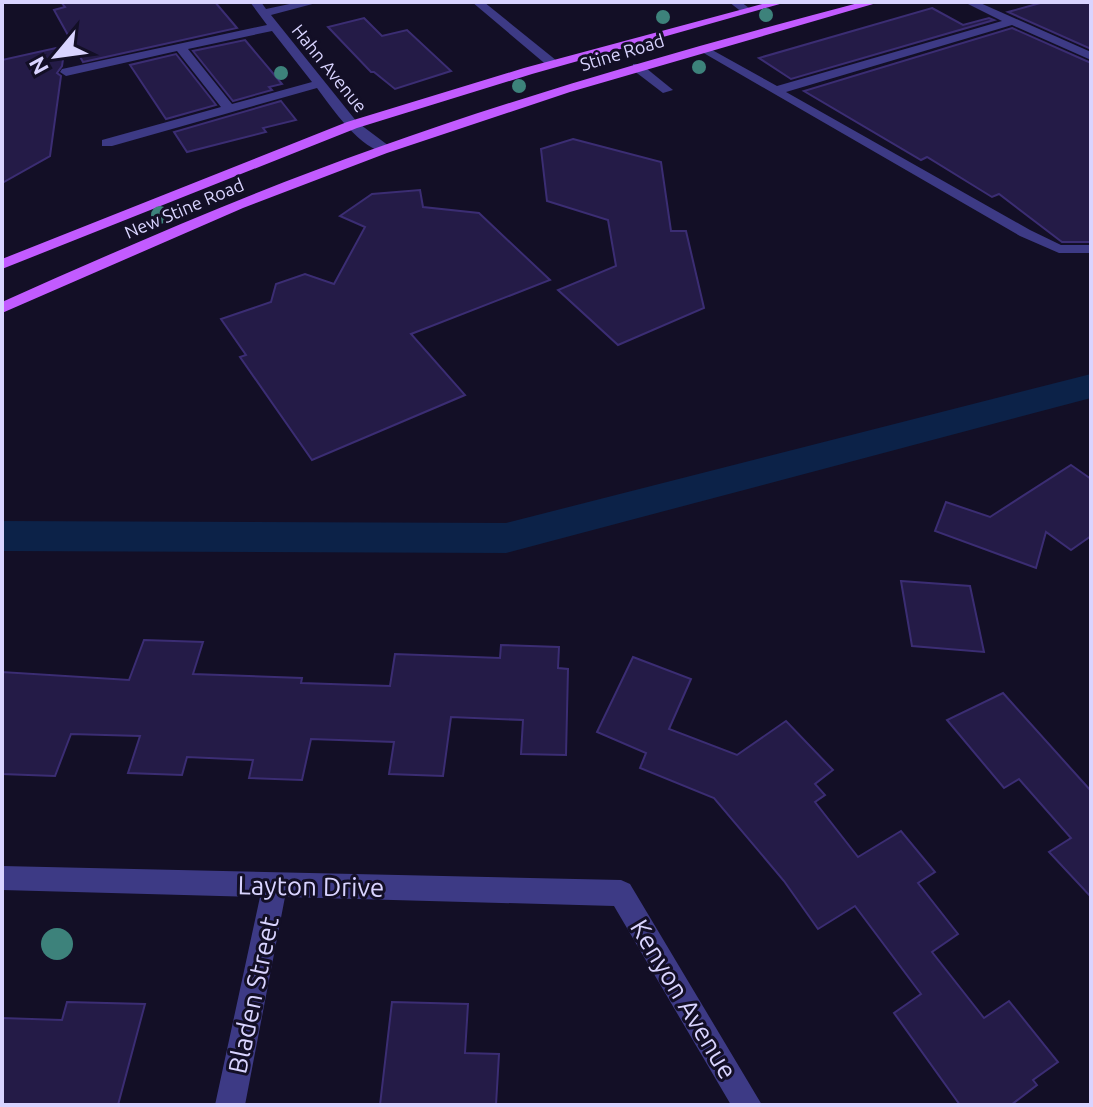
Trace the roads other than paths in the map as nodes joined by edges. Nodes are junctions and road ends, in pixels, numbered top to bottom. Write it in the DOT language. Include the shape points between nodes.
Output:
graph roads {
  1 [pos="255,2"];
  2 [pos="315,2"];
  3 [pos="477,2"];
  4 [pos="734,2"];
  5 [pos="782,2"];
  6 [pos="875,2"];
  7 [pos="969,2"];
  8 [pos="747,11"];
  9 [pos="263,13"];
  10 [pos="1011,22"];
  11 [pos="274,27"];
  12 [pos="180,47"];
  13 [pos="701,48"];
  14 [pos="1091,56"];
  15 [pos="553,64"];
  16 [pos="637,67"];
  17 [pos="66,72"];
  18 [pos="319,84"];
  19 [pos="667,90"];
  20 [pos="775,91"];
  21 [pos="227,107"];
  22 [pos="352,125"];
  23 [pos="107,143"];
  24 [pos="384,149"];
  25 [pos="1091,249"];
  26 [pos="2,264"];
  27 [pos="2,308"];
  28 [pos="2,878"];
  29 [pos="275,885"];
  30 [pos="621,893"];
  31 [pos="230,1105"];
  32 [pos="747,1105"];
  1 -- 9 [label="street, Hahn Avenue"];
  2 -- 9 [label="street"];
  3 -- 15 [label="street"];
  4 -- 8 [label="street"];
  5 -- 8 [label="main road, Stine Road"];
  6 -- 13 [label="main road, Stine Road"];
  7 -- 10 [label="street"];
  8 -- 15 [label="main road, Stine Road"];
  9 -- 11 [label="street, Hahn Avenue"];
  10 -- 14 [label="street"];
  10 -- 20 [label="street"];
  11 -- 12 [label="street"];
  11 -- 18 [label="street, Hahn Avenue"];
  12 -- 17 [label="street"];
  12 -- 21 [label="street"];
  13 -- 16 [label="main road, Stine Road"];
  13 -- 20 [label="street"];
  15 -- 22 [label="main road, Stine Road"];
  16 -- 19 [label="street"];
  16 -- 24 [label="main road, Stine Road"];
  18 -- 21 [label="street"];
  18 -- 22 [label="street, Hahn Avenue"];
  20 -- 25 [label="street" via="1025,233 1059,249"];
  21 -- 23 [label="street"];
  22 -- 24 [label="street, Hahn Avenue"];
  22 -- 26 [label="main road, New Stine Road"];
  24 -- 27 [label="main road, New Stine Road"];
  28 -- 29 [label="street, Layton Drive"];
  29 -- 30 [label="street, Layton Drive"];
  29 -- 31 [label="street, Bladen Street"];
  30 -- 32 [label="street, Kenyon Avenue"];
}
